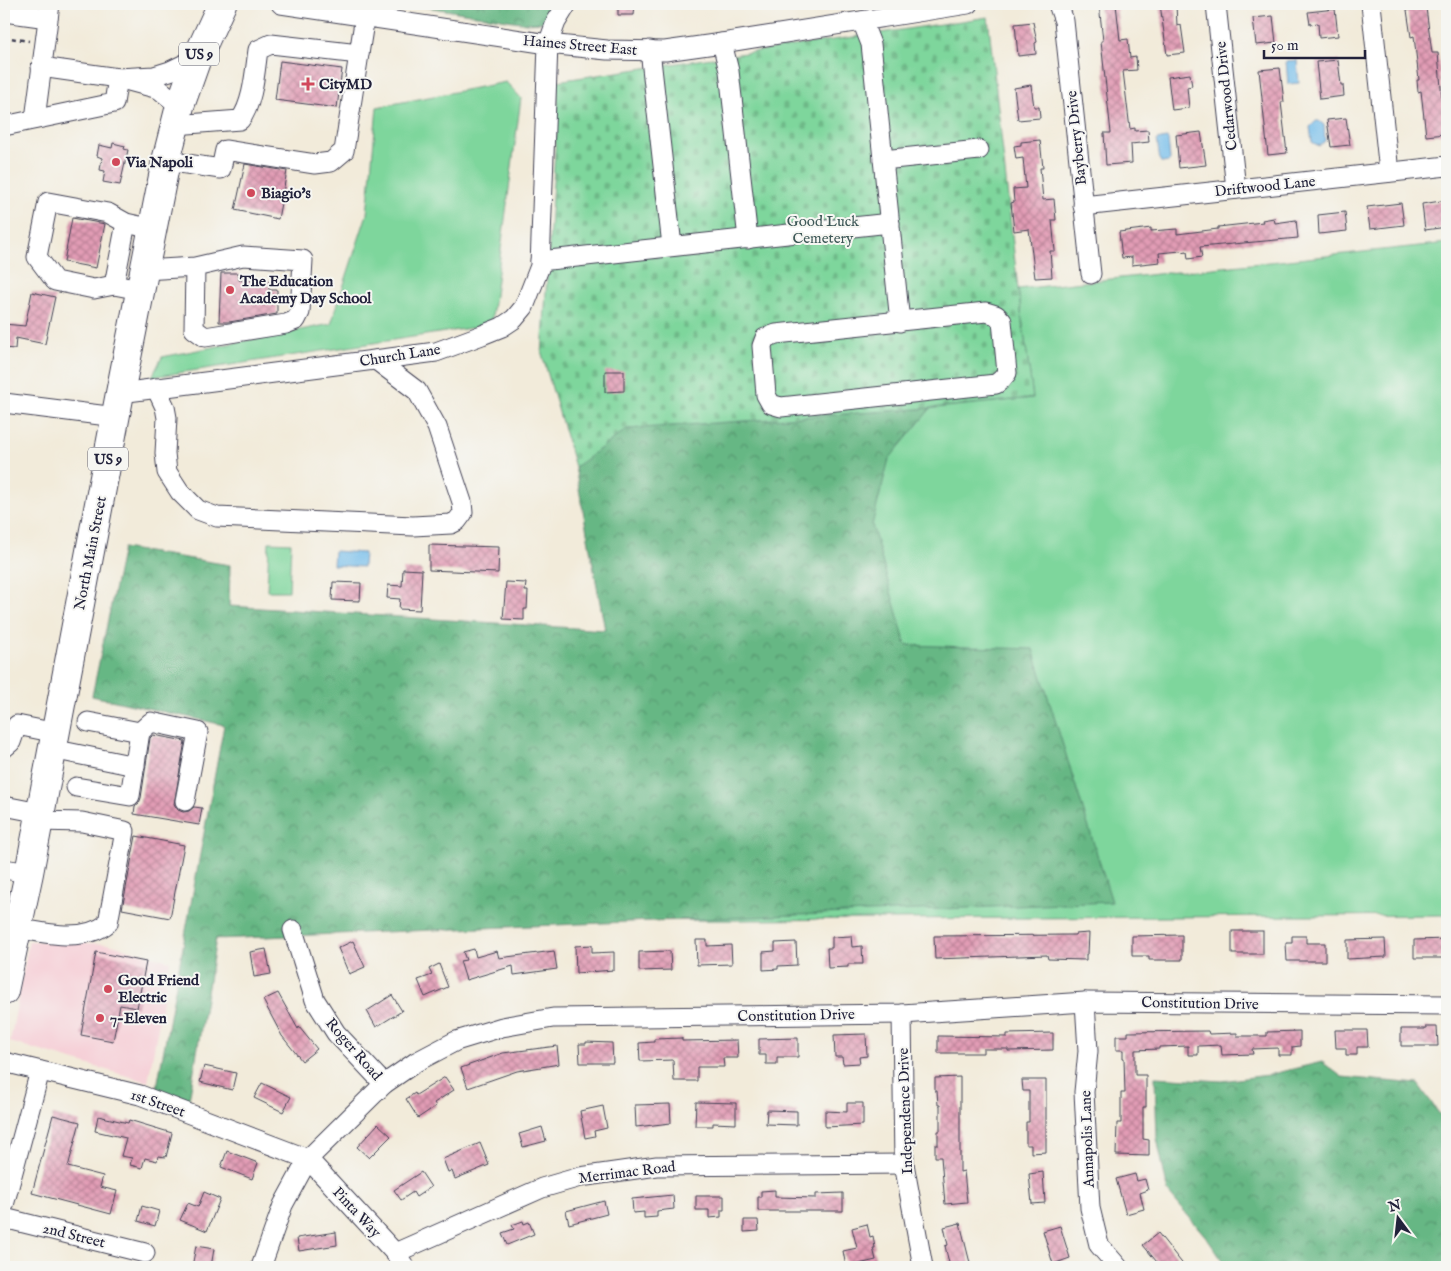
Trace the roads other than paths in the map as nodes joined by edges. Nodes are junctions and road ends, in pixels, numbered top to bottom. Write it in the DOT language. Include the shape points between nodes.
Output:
graph roads {
  1 [pos="222,4"];
  2 [pos="281,4"];
  3 [pos="567,4"];
  4 [pos="968,4"];
  5 [pos="1058,4"];
  6 [pos="1216,4"];
  7 [pos="1371,4"];
  8 [pos="49,11"];
  9 [pos="4,12"];
  10 [pos="365,16"];
  11 [pos="862,21"];
  12 [pos="722,43"];
  13 [pos="548,44"];
  14 [pos="650,50"];
  15 [pos="359,54"];
  16 [pos="197,58"];
  17 [pos="41,67"];
  18 [pos="118,78"];
  19 [pos="177,116"];
  20 [pos="35,119"];
  21 [pos="4,126"];
  22 [pos="979,150"];
  23 [pos="883,160"];
  24 [pos="166,161"];
  25 [pos="1447,166"];
  26 [pos="1389,172"];
  27 [pos="1236,189"];
  28 [pos="1083,206"];
  29 [pos="126,223"];
  30 [pos="890,223"];
  31 [pos="152,228"];
  32 [pos="748,239"];
  33 [pos="672,246"];
  34 [pos="540,261"];
  35 [pos="195,268"];
  36 [pos="1090,274"];
  37 [pos="133,282"];
  38 [pos="900,322"];
  39 [pos="376,360"];
  40 [pos="156,388"];
  41 [pos="4,403"];
  42 [pos="118,405"];
  43 [pos="88,722"];
  44 [pos="140,732"];
  45 [pos="54,741"];
  46 [pos="4,748"];
  47 [pos="134,766"];
  48 [pos="76,787"];
  49 [pos="185,801"];
  50 [pos="4,806"];
  51 [pos="39,817"];
  52 [pos="16,871"];
  53 [pos="17,928"];
  54 [pos="293,930"];
  55 [pos="4,991"];
  56 [pos="1085,1002"];
  57 [pos="1447,1005"];
  58 [pos="902,1014"];
  59 [pos="4,1062"];
  60 [pos="40,1071"];
  61 [pos="384,1084"];
  62 [pos="308,1159"];
  63 [pos="904,1164"];
  64 [pos="4,1205"];
  65 [pos="4,1218"];
  66 [pos="145,1253"];
  67 [pos="400,1260"];
  68 [pos="261,1267"];
  69 [pos="923,1267"];
  70 [pos="1118,1267"];
  1 -- 16 [label="highway, North Main Street / US 9"];
  2 -- 10 [label="street, Haines Street East"];
  3 -- 13 [label="street"];
  4 -- 11 [label="street, Haines Street East"];
  5 -- 28 [label="street, Bayberry Drive" via="1064,21"];
  6 -- 27 [label="street, Cedarwood Drive"];
  7 -- 26 [label="street"];
  8 -- 9 [label="street"];
  8 -- 17 [label="street"];
  10 -- 13 [label="street, Haines Street East"];
  10 -- 15 [label="street"];
  11 -- 12 [label="street, Haines Street East"];
  11 -- 23 [label="street" via="871,44"];
  12 -- 14 [label="street, Haines Street East"];
  12 -- 32 [label="street" via="729,71"];
  13 -- 14 [label="street, Haines Street East"];
  13 -- 34 [label="street, Church Lane"];
  14 -- 33 [label="street"];
  15 -- 19 [label="street" via="271,44 258,50 250,99 240,120"];
  15 -- 24 [label="street" via="344,151 331,162 315,164 225,150 221,168"];
  16 -- 18 [label="street" via="154,76"];
  16 -- 19 [label="highway, North Main Street / US 9"];
  17 -- 18 [label="street"];
  17 -- 20 [label="street"];
  18 -- 19 [label="street" via="159,89"];
  18 -- 20 [label="street" via="114,103"];
  19 -- 24 [label="highway, North Main Street / US 9"];
  20 -- 21 [label="street"];
  22 -- 23 [label="street"];
  23 -- 30 [label="street"];
  24 -- 31 [label="highway, North Main Street / US 9"];
  25 -- 26 [label="street, Driftwood Lane"];
  26 -- 27 [label="street, Driftwood Lane"];
  27 -- 28 [label="street, Driftwood Lane"];
  28 -- 36 [label="street, Bayberry Drive"];
  29 -- 31 [label="street"];
  29 -- 37 [label="street"];
  29 -- 37 [label="street" via="108,213 48,202 36,257 56,282 94,290"];
  30 -- 32 [label="street"];
  30 -- 38 [label="street"];
  31 -- 37 [label="highway, North Main Street / US 9"];
  32 -- 33 [label="street"];
  33 -- 34 [label="street"];
  34 -- 39 [label="street, Church Lane" via="524,307 502,327 436,352"];
  35 -- 35 [label="street" via="243,256 303,260 300,312 296,320 286,324 206,337 194,329"];
  35 -- 37 [label="street"];
  37 -- 42 [label="highway, North Main Street / US 9"];
  38 -- 38 [label="street" via="986,312 996,315 1002,321 1006,373 996,384 781,406 771,404 766,395 762,346 766,338 776,334"];
  39 -- 40 [label="street, Church Lane"];
  39 -- 40 [label="street" via="416,392 437,427 462,502 463,513 451,524 413,526 216,518 198,510 180,492 167,472 164,453 167,418"];
  40 -- 42 [label="street, Church Lane"];
  41 -- 42 [label="street, Church Lane"];
  42 -- 45 [label="highway, North Main Street / US 9"];
  43 -- 44 [label="street"];
  44 -- 47 [label="street"];
  44 -- 49 [label="street" via="151,722 198,732"];
  45 -- 46 [label="street" via="17,724 11,742"];
  45 -- 47 [label="street"];
  45 -- 51 [label="highway, North Main Street / US 9"];
  47 -- 48 [label="street" via="130,796"];
  50 -- 51 [label="street"];
  51 -- 52 [label="highway, North Main Street / US 9"];
  51 -- 53 [label="street" via="125,831 108,923 100,930 87,933 50,934"];
  52 -- 53 [label="highway, North Main Street / US 9"];
  53 -- 55 [label="highway, North Main Street / US 9"];
  54 -- 61 [label="street, Roger Road" via="314,1000 336,1032"];
  56 -- 57 [label="street, Constitution Drive"];
  56 -- 58 [label="street, Constitution Drive"];
  56 -- 70 [label="street, Annapolis Lane" via="1088,1051 1084,1092 1090,1208 1100,1245"];
  58 -- 61 [label="street, Constitution Drive" via="553,1018 502,1027 456,1041"];
  58 -- 63 [label="street, Independence Drive"];
  59 -- 60 [label="street, 1st Street"];
  60 -- 62 [label="street, 1st Street" via="140,1095"];
  60 -- 64 [label="street"];
  61 -- 62 [label="street, Constitution Drive"];
  62 -- 67 [label="street, Pinta Way"];
  62 -- 68 [label="street, Constitution Drive" via="283,1205"];
  63 -- 67 [label="street, Merrimac Road" via="657,1166 580,1176 542,1188"];
  63 -- 69 [label="street, Independence Drive"];
  65 -- 66 [label="street, 2nd Street"];
}
